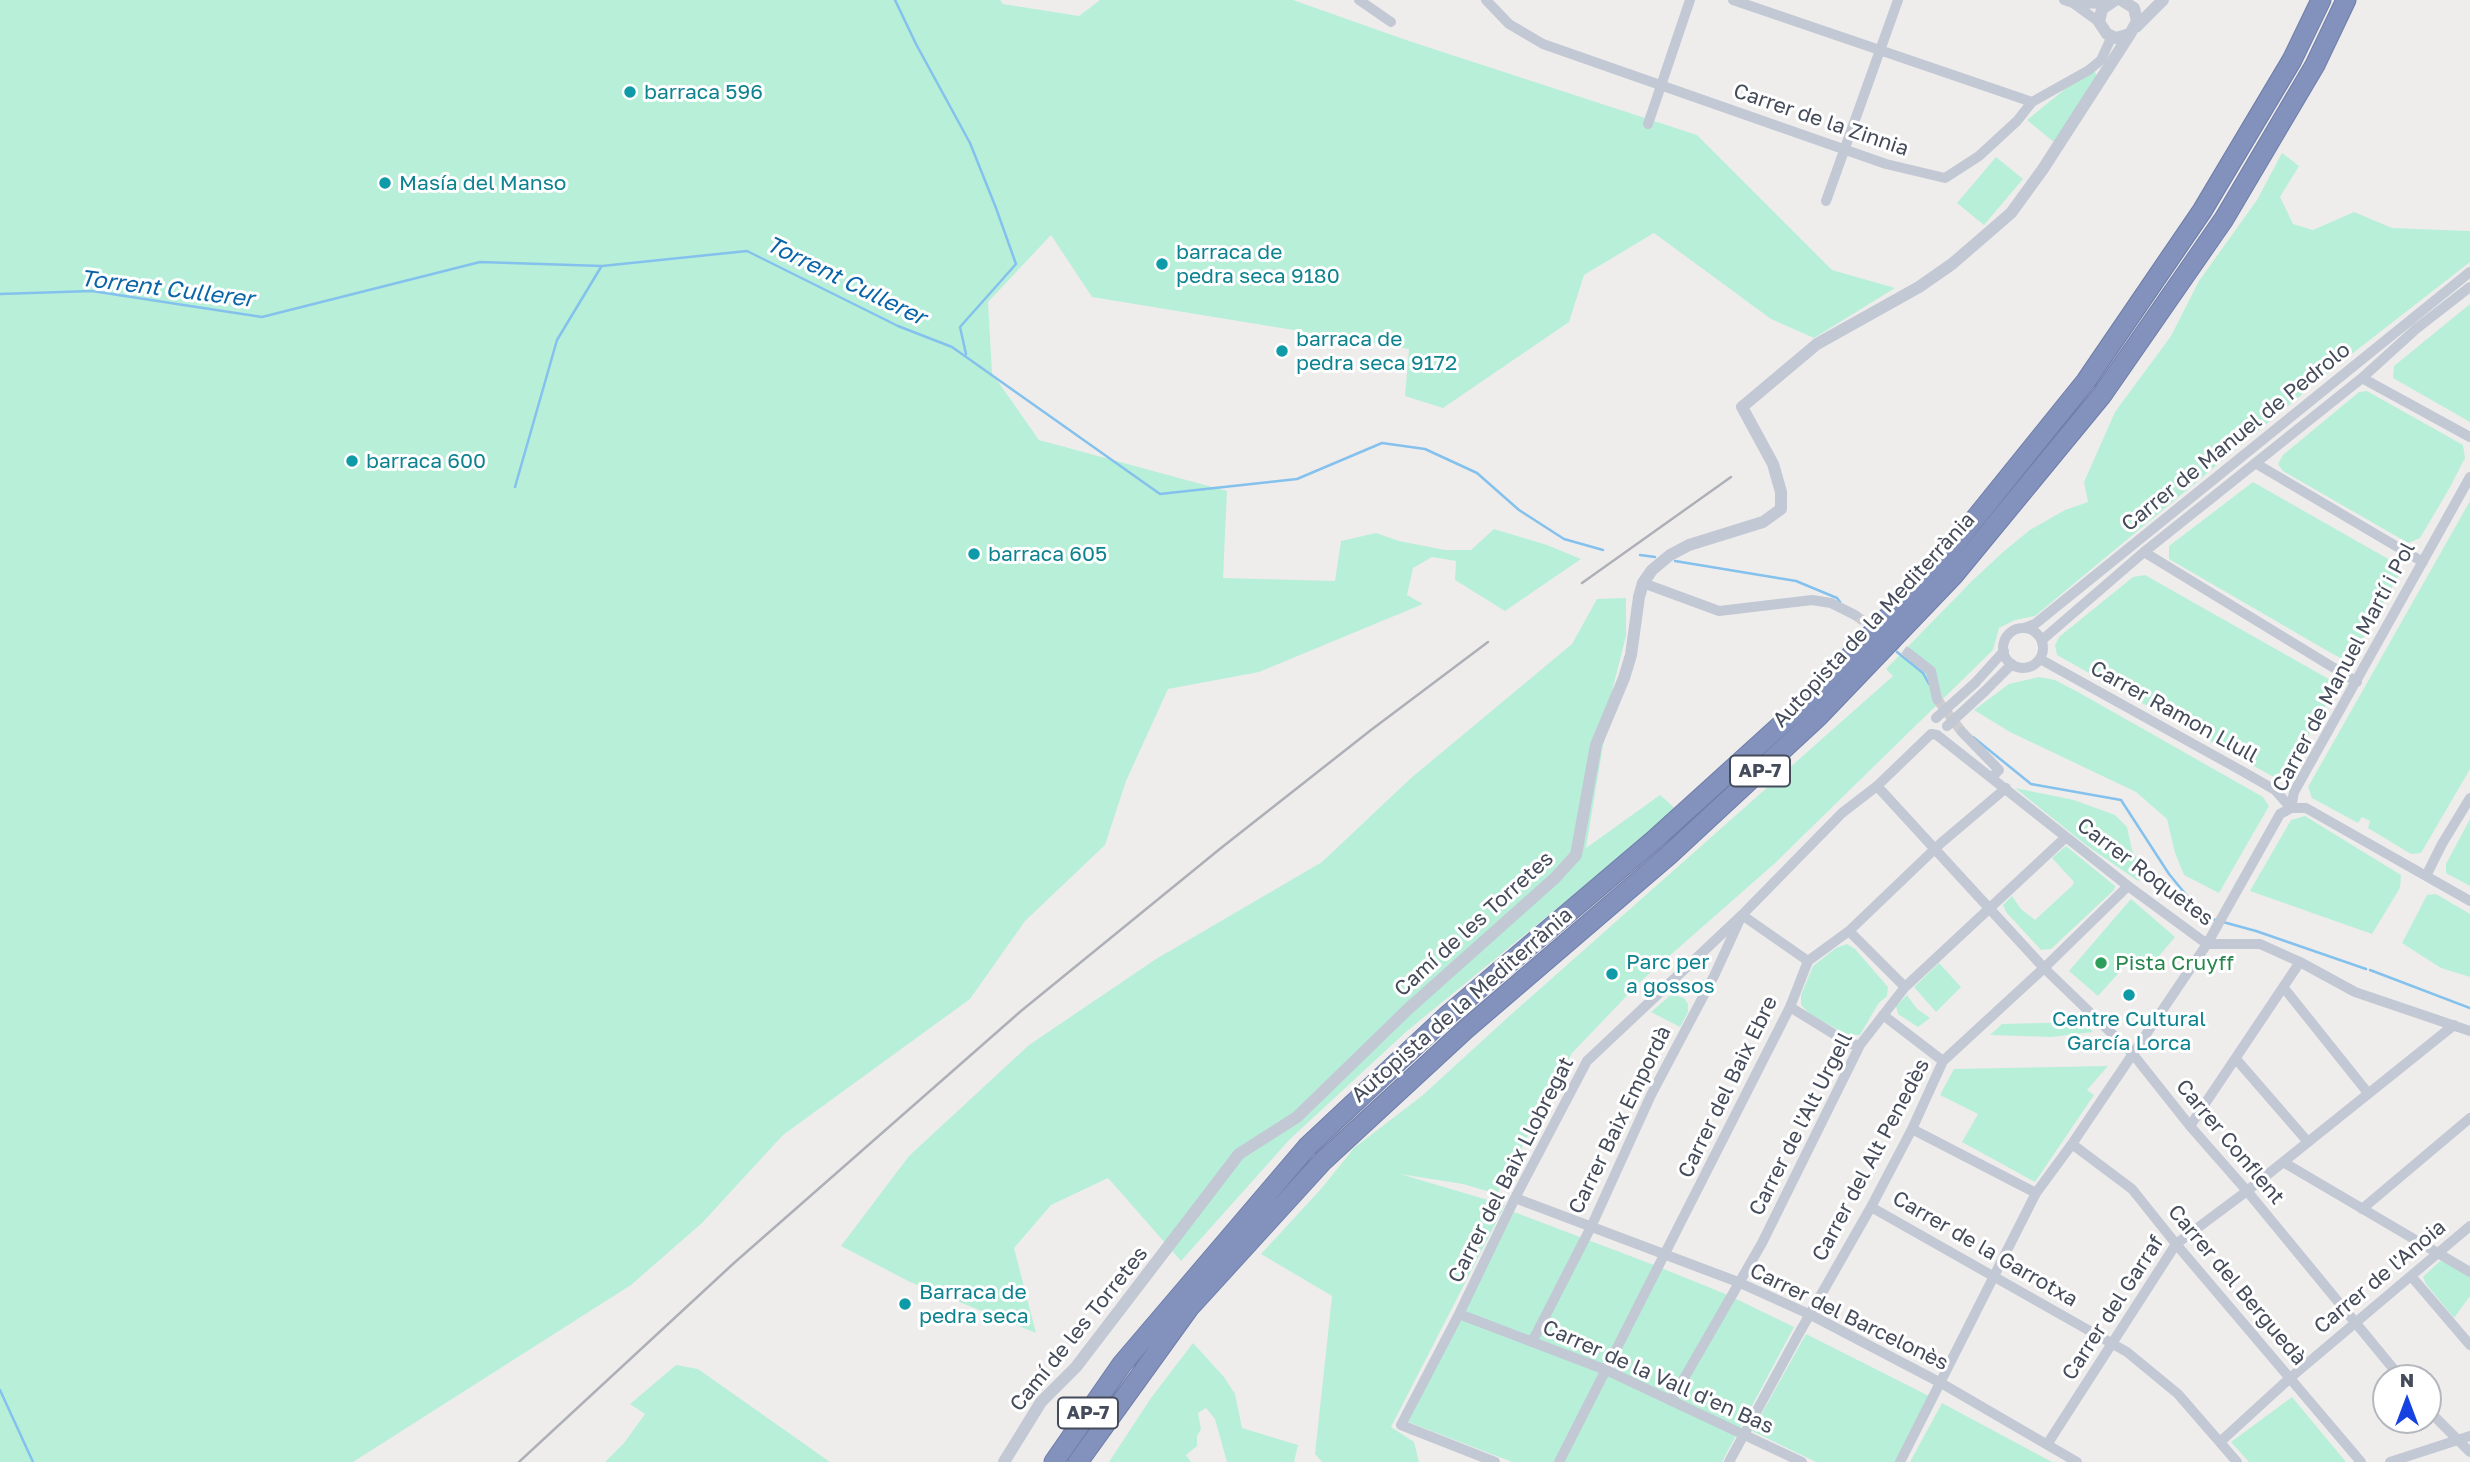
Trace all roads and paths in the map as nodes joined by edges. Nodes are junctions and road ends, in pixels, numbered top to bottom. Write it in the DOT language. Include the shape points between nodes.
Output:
graph roads {
  1 [pos="1359,0"];
  2 [pos="1486,0"];
  3 [pos="1690,0"];
  4 [pos="1733,0"];
  5 [pos="1898,0"];
  6 [pos="2125,0"];
  7 [pos="2163,0"];
  8 [pos="2320,0"];
  9 [pos="2346,0"];
  10 [pos="2068,2"];
  11 [pos="2110,2"];
  12 [pos="1391,22"];
  13 [pos="2099,22"];
  14 [pos="2133,30"];
  15 [pos="2112,36"];
  16 [pos="1880,51"];
  17 [pos="1660,85"];
  18 [pos="2032,102"];
  19 [pos="1648,124"];
  20 [pos="1846,149"];
  21 [pos="1826,201"];
  22 [pos="2470,272"];
  23 [pos="2470,287"];
  24 [pos="2362,378"];
  25 [pos="2470,437"];
  26 [pos="2255,463"];
  27 [pos="2470,477"];
  28 [pos="2144,552"];
  29 [pos="2423,562"];
  30 [pos="1643,583"];
  31 [pos="1855,615"];
  32 [pos="2024,628"];
  33 [pos="2042,640"];
  34 [pos="2004,650"];
  35 [pos="1908,653"];
  36 [pos="2040,659"];
  37 [pos="2012,664"];
  38 [pos="2357,682"];
  39 [pos="1937,699"];
  40 [pos="1962,732"];
  41 [pos="1935,733"];
  42 [pos="1992,777"];
  43 [pos="1877,786"];
  44 [pos="2006,788"];
  45 [pos="2470,798"];
  46 [pos="2291,808"];
  47 [pos="2066,837"];
  48 [pos="1936,850"];
  49 [pos="2426,876"];
  50 [pos="2128,886"];
  51 [pos="2470,901"];
  52 [pos="1991,909"];
  53 [pos="1742,915"];
  54 [pos="1849,931"];
  55 [pos="2207,944"];
  56 [pos="1808,961"];
  57 [pos="2300,962"];
  58 [pos="2044,968"];
  59 [pos="1905,987"];
  60 [pos="2284,988"];
  61 [pos="1790,1007"];
  62 [pos="1883,1014"];
  63 [pos="2454,1025"];
  64 [pos="2470,1031"];
  65 [pos="1860,1045"];
  66 [pos="2132,1053"];
  67 [pos="2236,1059"];
  68 [pos="1943,1061"];
  69 [pos="2368,1093"];
  70 [pos="2470,1118"];
  71 [pos="2190,1126"];
  72 [pos="1912,1129"];
  73 [pos="2308,1142"];
  74 [pos="2072,1144"];
  75 [pos="2283,1162"];
  76 [pos="2247,1191"];
  77 [pos="2036,1193"];
  78 [pos="1515,1198"];
  79 [pos="1871,1207"];
  80 [pos="2362,1209"];
  81 [pos="2470,1226"];
  82 [pos="1591,1227"];
  83 [pos="2176,1244"];
  84 [pos="2438,1254"];
  85 [pos="1666,1255"];
  86 [pos="2470,1272"];
  87 [pos="2411,1276"];
  88 [pos="1993,1278"];
  89 [pos="1738,1283"];
  90 [pos="1459,1314"];
  91 [pos="1811,1315"];
  92 [pos="2355,1324"];
  93 [pos="1532,1342"];
  94 [pos="2111,1343"];
  95 [pos="2470,1345"];
  96 [pos="2389,1364"];
  97 [pos="1606,1370"];
  98 [pos="2290,1378"];
  99 [pos="1941,1383"];
  100 [pos="1671,1401"];
  101 [pos="2442,1424"];
  102 [pos="1743,1434"];
  103 [pos="2470,1436"];
  104 [pos="2457,1440"];
  105 [pos="2220,1442"];
  106 [pos="2048,1443"];
  107 [pos="2470,1452"];
  108 [pos="1004,1462"];
  109 [pos="1055,1462"];
  110 [pos="1078,1462"];
  111 [pos="1495,1462"];
  112 [pos="1559,1462"];
  113 [pos="1729,1462"];
  114 [pos="1802,1462"];
  115 [pos="1900,1462"];
  116 [pos="2077,1462"];
  117 [pos="2237,1462"];
  118 [pos="2361,1462"];
  119 [pos="2390,1462"];
  1 -- 12 [label="street"];
  2 -- 17 [label="street, Carrer de la Zinnia" via="1509,24 1543,44"];
  3 -- 17 [label="street"];
  4 -- 16 [label="street"];
  5 -- 16 [label="street"];
  6 -- 14 [label="street" via="2137,14"];
  7 -- 14 [label="street"];
  8 -- 109 [label="highway, Autopista de la Mediterrània / AP-7" via="2292,60 2187,233 2086,381 1936,567 1804,705 1449,1014 1307,1147 1122,1364"];
  9 -- 110 [label="highway, Autopista de la Mediterrània / AP-7" via="2315,65 2224,219 2102,395 1953,576 1819,716 1670,855 1466,1028 1323,1161 1189,1308"];
  10 -- 11 [label="street"];
  10 -- 13 [label="street"];
  11 -- 13 [label="street"];
  13 -- 15 [label="street"];
  14 -- 15 [label="street"];
  14 -- 30 [label="street" via="2011,213 1930,279 1817,344 1742,407 1773,464 1781,492 1779,512 1763,522 1689,545 1670,555"];
  15 -- 18 [label="street, Carrer de la Zinnia" via="2108,50 2089,70"];
  16 -- 18 [label="street"];
  16 -- 20 [label="street"];
  17 -- 19 [label="street"];
  17 -- 20 [label="street, Carrer de la Zinnia"];
  18 -- 20 [label="street, Carrer de la Zinnia" via="1979,156 1945,178"];
  20 -- 21 [label="street"];
  22 -- 32 [label="street, Carrer de Manuel de Pedrolo" via="2035,625"];
  23 -- 24 [label="street, Carrer de Manuel de Pedrolo"];
  24 -- 25 [label="street"];
  24 -- 26 [label="street, Carrer de Manuel de Pedrolo"];
  26 -- 28 [label="street, Carrer de Manuel de Pedrolo"];
  26 -- 29 [label="street"];
  27 -- 29 [label="street, Carrer de Manuel Martí i Pol"];
  28 -- 33 [label="street, Carrer de Manuel de Pedrolo"];
  28 -- 38 [label="street"];
  29 -- 38 [label="street, Carrer de Manuel Martí i Pol"];
  30 -- 31 [label="street" via="1719,611 1812,600"];
  30 -- 108 [label="street, Camí de les Torretes" via="1631,655 1596,745 1576,855 1297,1117 1239,1154 1076,1367 1041,1402"];
  32 -- 33 [label="street"];
  32 -- 34 [label="street" via="2009,635"];
  33 -- 36 [label="street"];
  34 -- 37 [label="street"];
  34 -- 41 [label="street, bridge" via="1936,718"];
  35 -- 39 [label="street" via="1931,671"];
  36 -- 37 [label="street" via="2030,667"];
  36 -- 46 [label="street, Carrer Ramon Llull" via="2275,790"];
  37 -- 41 [label="street, bridge"];
  38 -- 46 [label="street, Carrer de Manuel Martí i Pol" via="2294,792"];
  40 -- 42 [label="street" via="1999,770"];
  41 -- 42 [label="street, Carrer Roquetes"];
  41 -- 43 [label="street, Carrer del Baix Llobregat"];
  42 -- 44 [label="street, Carrer Roquetes"];
  43 -- 48 [label="street, Carrer Conflent"];
  43 -- 53 [label="street, Carrer del Baix Llobregat" via="1842,813"];
  44 -- 47 [label="street, Carrer Roquetes"];
  44 -- 48 [label="street"];
  45 -- 49 [label="street"];
  46 -- 49 [label="street, Carrer Ramon Llull" via="2306,808"];
  46 -- 55 [label="street, Carrer de Manuel Martí i Pol" via="2280,814"];
  47 -- 50 [label="street, Carrer Roquetes"];
  47 -- 52 [label="street, Carrer de l'Alt Urgell"];
  48 -- 52 [label="street, Carrer Conflent"];
  48 -- 54 [label="street"];
  49 -- 51 [label="street, Carrer Ramon Llull"];
  50 -- 55 [label="street, Carrer Roquetes"];
  50 -- 58 [label="street, Carrer del Alt Penedès"];
  52 -- 58 [label="street, Carrer Conflent"];
  52 -- 59 [label="street, Carrer de l'Alt Urgell"];
  53 -- 56 [label="street"];
  53 -- 78 [label="street, Carrer del Baix Llobregat" via="1587,1061"];
  53 -- 82 [label="street, Carrer Baix Empordà"];
  54 -- 56 [label="street"];
  54 -- 59 [label="street"];
  55 -- 57 [label="street, Carrer Roquetes" via="2260,944"];
  55 -- 66 [label="street, Carrer de Manuel Martí i Pol"];
  56 -- 61 [label="street, Carrer del Baix Ebre"];
  57 -- 60 [label="street"];
  57 -- 63 [label="street, Carrer Roquetes" via="2356,992"];
  58 -- 66 [label="street, Carrer Conflent"];
  58 -- 68 [label="street, Carrer del Alt Penedès"];
  59 -- 62 [label="street, Carrer de l'Alt Urgell"];
  60 -- 67 [label="street"];
  60 -- 69 [label="street"];
  61 -- 65 [label="street" via="1850,1044"];
  61 -- 85 [label="street, Carrer del Baix Ebre"];
  62 -- 65 [label="street, Carrer de l'Alt Urgell"];
  62 -- 68 [label="street"];
  63 -- 64 [label="street, Carrer Roquetes"];
  63 -- 69 [label="street, Carrer del Garraf"];
  65 -- 89 [label="street, Carrer de l'Alt Urgell"];
  66 -- 71 [label="street, Carrer Conflent"];
  66 -- 74 [label="street, Carrer de Manuel Martí i Pol"];
  67 -- 71 [label="street"];
  67 -- 73 [label="street"];
  68 -- 72 [label="street, Carrer del Alt Penedès"];
  69 -- 73 [label="street, Carrer del Garraf"];
  70 -- 80 [label="street"];
  71 -- 76 [label="street, Carrer Conflent"];
  72 -- 77 [label="street"];
  72 -- 79 [label="street, Carrer del Alt Penedès"];
  73 -- 75 [label="street, Carrer del Garraf"];
  74 -- 77 [label="street, Carrer de Manuel Martí i Pol"];
  74 -- 83 [label="street, Carrer del Berguedà" via="2132,1189"];
  75 -- 76 [label="street, Carrer del Garraf"];
  75 -- 80 [label="street"];
  76 -- 83 [label="street, Carrer del Garraf"];
  76 -- 92 [label="street, Carrer Conflent"];
  77 -- 88 [label="street, Carrer de Manuel Martí i Pol"];
  78 -- 82 [label="street, Carrer del Barcelonès"];
  78 -- 90 [label="street, Carrer del Baix Llobregat"];
  79 -- 88 [label="street, Carrer de la Garrotxa"];
  79 -- 91 [label="street, Carrer del Alt Penedès"];
  80 -- 84 [label="street"];
  81 -- 84 [label="street, Carrer de l'Anoia"];
  82 -- 85 [label="street, Carrer del Barcelonès"];
  82 -- 93 [label="street, Carrer Baix Empordà"];
  83 -- 94 [label="street, Carrer del Garraf"];
  83 -- 98 [label="street, Carrer del Berguedà"];
  84 -- 86 [label="street"];
  84 -- 87 [label="street, Carrer de l'Anoia"];
  85 -- 89 [label="street, Carrer del Barcelonès"];
  85 -- 97 [label="street, Carrer del Baix Ebre"];
  87 -- 92 [label="street, Carrer de l'Anoia"];
  87 -- 95 [label="street"];
  88 -- 94 [label="street, Carrer de la Garrotxa"];
  88 -- 99 [label="street, Carrer de Manuel Martí i Pol"];
  89 -- 91 [label="street, Carrer del Barcelonès"];
  89 -- 100 [label="street, Carrer de l'Alt Urgell"];
  90 -- 93 [label="street, Carrer de la Vall d'en Bas"];
  90 -- 111 [label="street, Carrer del Baix Llobregat" via="1401,1425"];
  91 -- 99 [label="street, Carrer del Barcelonès"];
  91 -- 102 [label="street, Carrer del Alt Penedès"];
  92 -- 96 [label="street, Carrer Conflent"];
  92 -- 98 [label="street, Carrer de l'Anoia"];
  93 -- 97 [label="street, Carrer de la Vall d'en Bas"];
  94 -- 105 [label="street, Carrer de la Garrotxa" via="2178,1394"];
  94 -- 106 [label="street, Carrer del Garraf"];
  97 -- 100 [label="street, Carrer de la Vall d'en Bas"];
  97 -- 112 [label="street, Carrer del Baix Ebre"];
  98 -- 105 [label="street, Carrer de l'Anoia"];
  98 -- 118 [label="street, Carrer del Berguedà"];
  99 -- 106 [label="street, Carrer del Barcelonès"];
  99 -- 115 [label="street, Carrer de Manuel Martí i Pol"];
  100 -- 102 [label="street, Carrer de la Vall d'en Bas"];
  101 -- 104 [label="street"];
  102 -- 113 [label="street, Carrer del Alt Penedès"];
  102 -- 114 [label="street, Carrer de la Vall d'en Bas"];
  103 -- 104 [label="street"];
  104 -- 107 [label="street"];
  104 -- 119 [label="street"];
  105 -- 117 [label="street, Carrer de la Garrotxa"];
  106 -- 116 [label="street, Carrer del Barcelonès"];
}
